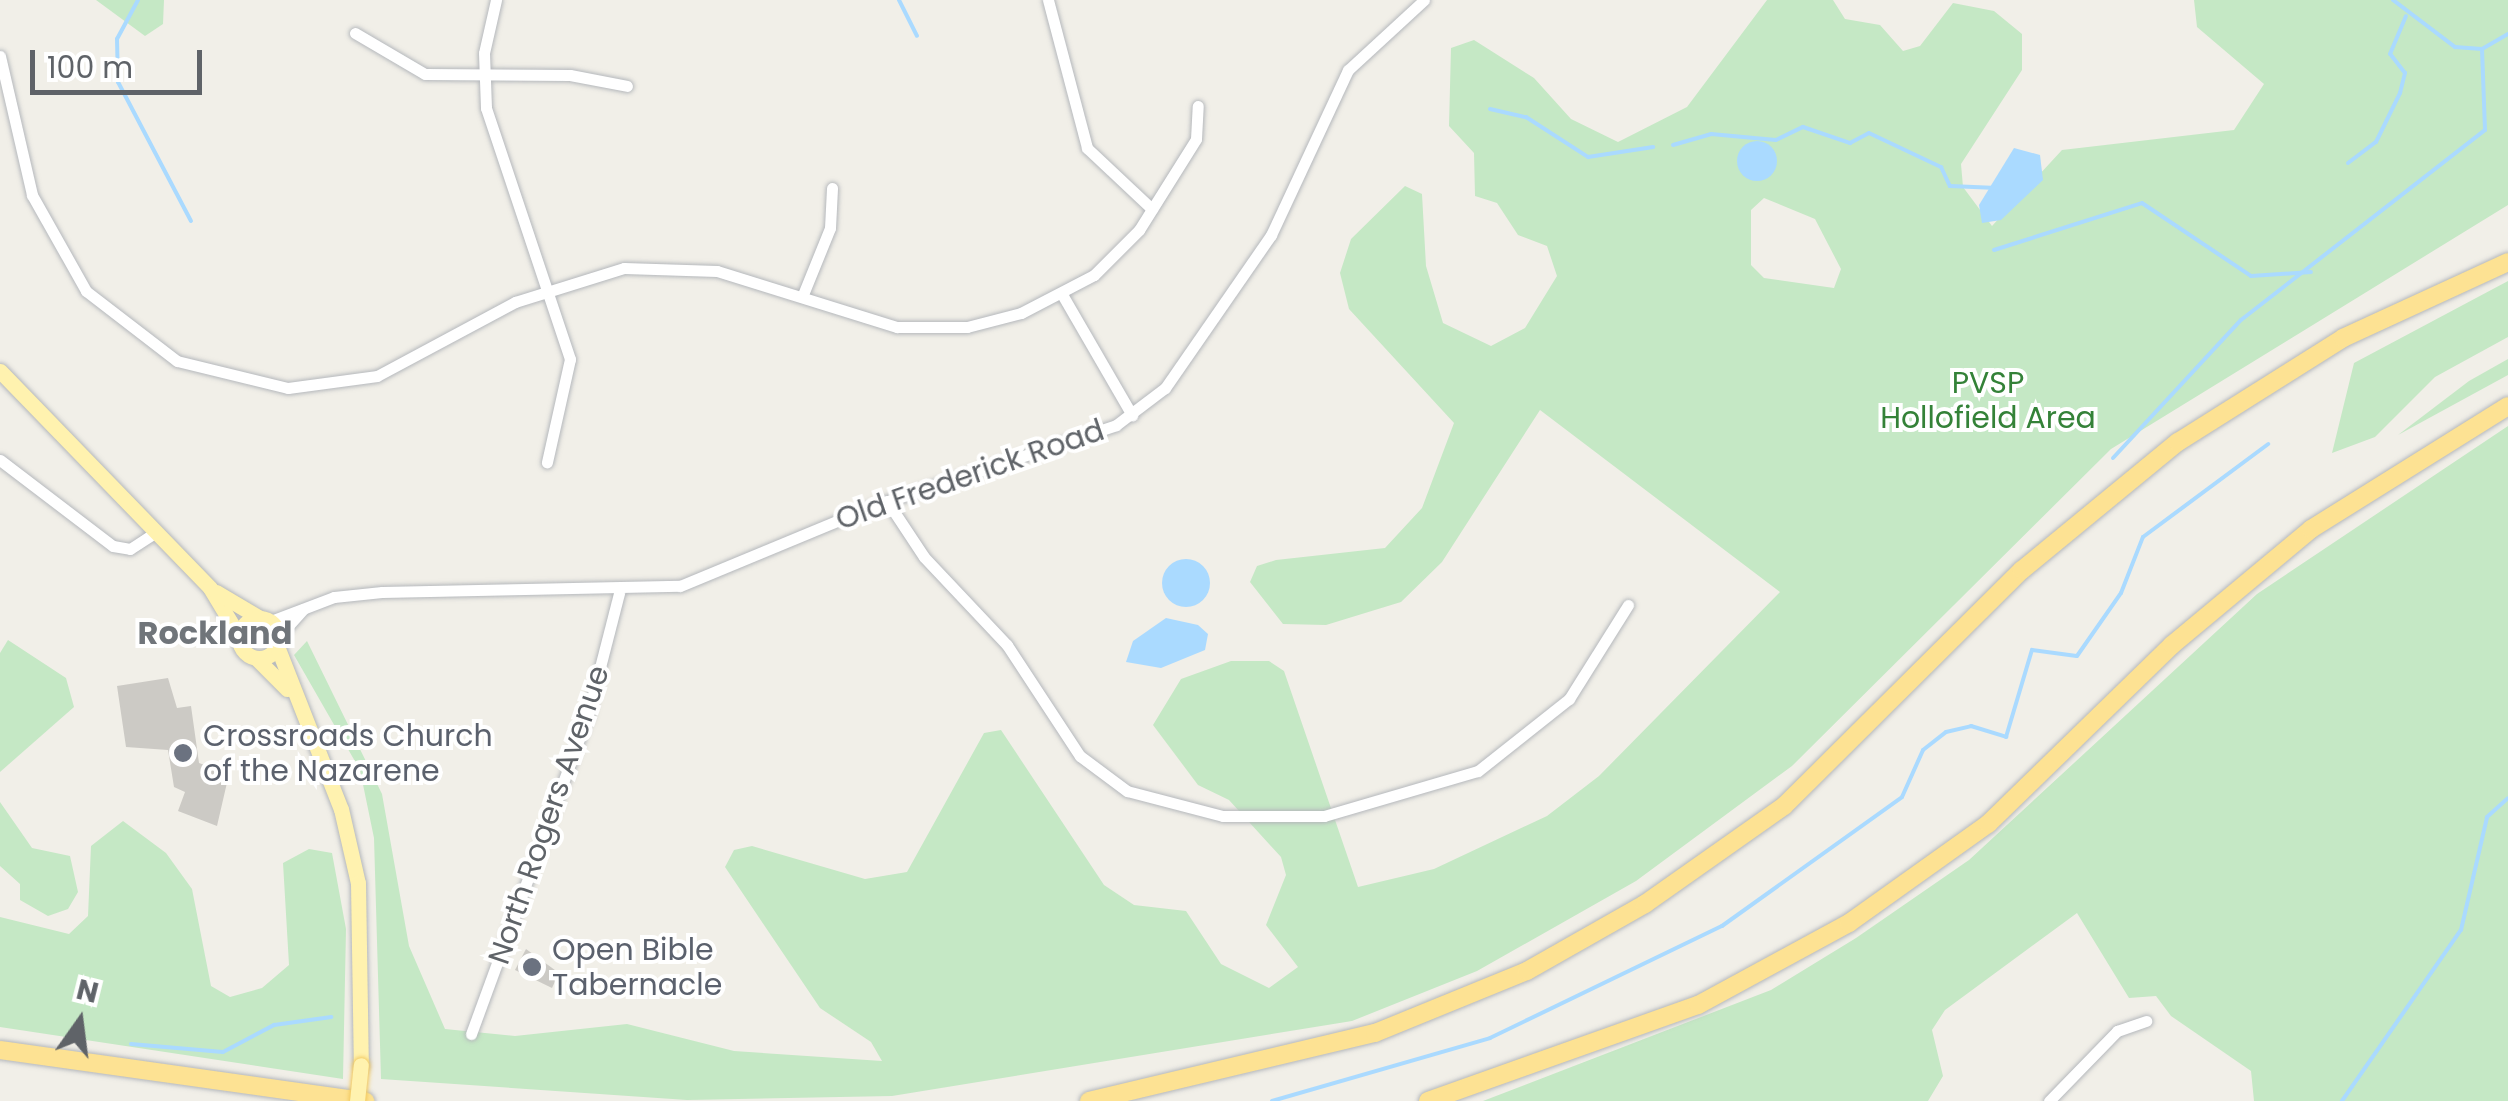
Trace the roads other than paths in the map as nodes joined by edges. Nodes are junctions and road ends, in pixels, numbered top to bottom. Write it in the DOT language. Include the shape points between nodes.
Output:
graph roads {
  1 [pos="496,0"];
  2 [pos="1048,0"];
  3 [pos="1424,0"];
  4 [pos="355,34"];
  5 [pos="1,65"];
  6 [pos="483,81"];
  7 [pos="627,86"];
  8 [pos="1198,106"];
  9 [pos="832,188"];
  10 [pos="1152,210"];
  11 [pos="2508,262"];
  12 [pos="551,286"];
  13 [pos="1063,296"];
  14 [pos="802,298"];
  15 [pos="0,371"];
  16 [pos="2508,406"];
  17 [pos="1132,415"];
  18 [pos="0,460"];
  19 [pos="547,462"];
  20 [pos="887,501"];
  21 [pos="155,533"];
  22 [pos="210,588"];
  23 [pos="618,594"];
  24 [pos="1628,606"];
  25 [pos="272,630"];
  26 [pos="239,636"];
  27 [pos="256,658"];
  28 [pos="287,689"];
  29 [pos="2146,1021"];
  30 [pos="471,1034"];
  31 [pos="0,1050"];
  32 [pos="357,1101"];
  33 [pos="365,1101"];
  34 [pos="1089,1101"];
  35 [pos="1428,1101"];
  36 [pos="2049,1101"];
  1 -- 6 [label="street"];
  2 -- 10 [label="street" via="1087,148"];
  3 -- 17 [label="street, Old Frederick Road" via="1348,70 1272,235 1188,359"];
  4 -- 6 [label="street" via="425,74"];
  5 -- 12 [label="street" via="32,195 68,268 126,330 208,374 288,388 377,376"];
  6 -- 7 [label="street" via="570,75"];
  6 -- 12 [label="street"];
  8 -- 10 [label="street" via="1196,139"];
  9 -- 14 [label="street" via="830,228"];
  10 -- 13 [label="street" via="1117,254"];
  11 -- 34 [label="highway" via="2343,338 2163,453 2022,570 1795,796 1645,904 1527,971 1374,1033"];
  12 -- 14 [label="street" via="604,270 688,266"];
  12 -- 19 [label="street" via="570,378"];
  13 -- 14 [label="street" via="942,330 876,323"];
  13 -- 17 [label="street"];
  15 -- 21 [label="main road"];
  16 -- 35 [label="highway" via="2392,473 2259,570 1988,824 1849,924 1698,1005"];
  17 -- 20 [label="street, Old Frederick Road" via="1083,440"];
  18 -- 21 [label="street" via="112,546 130,549"];
  20 -- 23 [label="street, Old Frederick Road" via="706,579"];
  20 -- 24 [label="street" via="934,568 1008,645 1080,756 1141,797 1223,816 1324,816 1478,771 1551,719 1592,671"];
  21 -- 22 [label="main road"];
  22 -- 25 [label="main road"];
  22 -- 26 [label="main road"];
  23 -- 25 [label="street, Old Frederick Road" via="382,592 304,607"];
  23 -- 30 [label="street, North Rogers Avenue" via="588,714"];
  25 -- 26 [label="main road"];
  25 -- 27 [label="main road"];
  25 -- 28 [label="main road"];
  26 -- 27 [label="main road"];
  27 -- 28 [label="main road"];
  28 -- 32 [label="main road, bridge" via="341,809 358,884"];
  29 -- 36 [label="street" via="2116,1031"];
  31 -- 33 [label="highway"];
}
